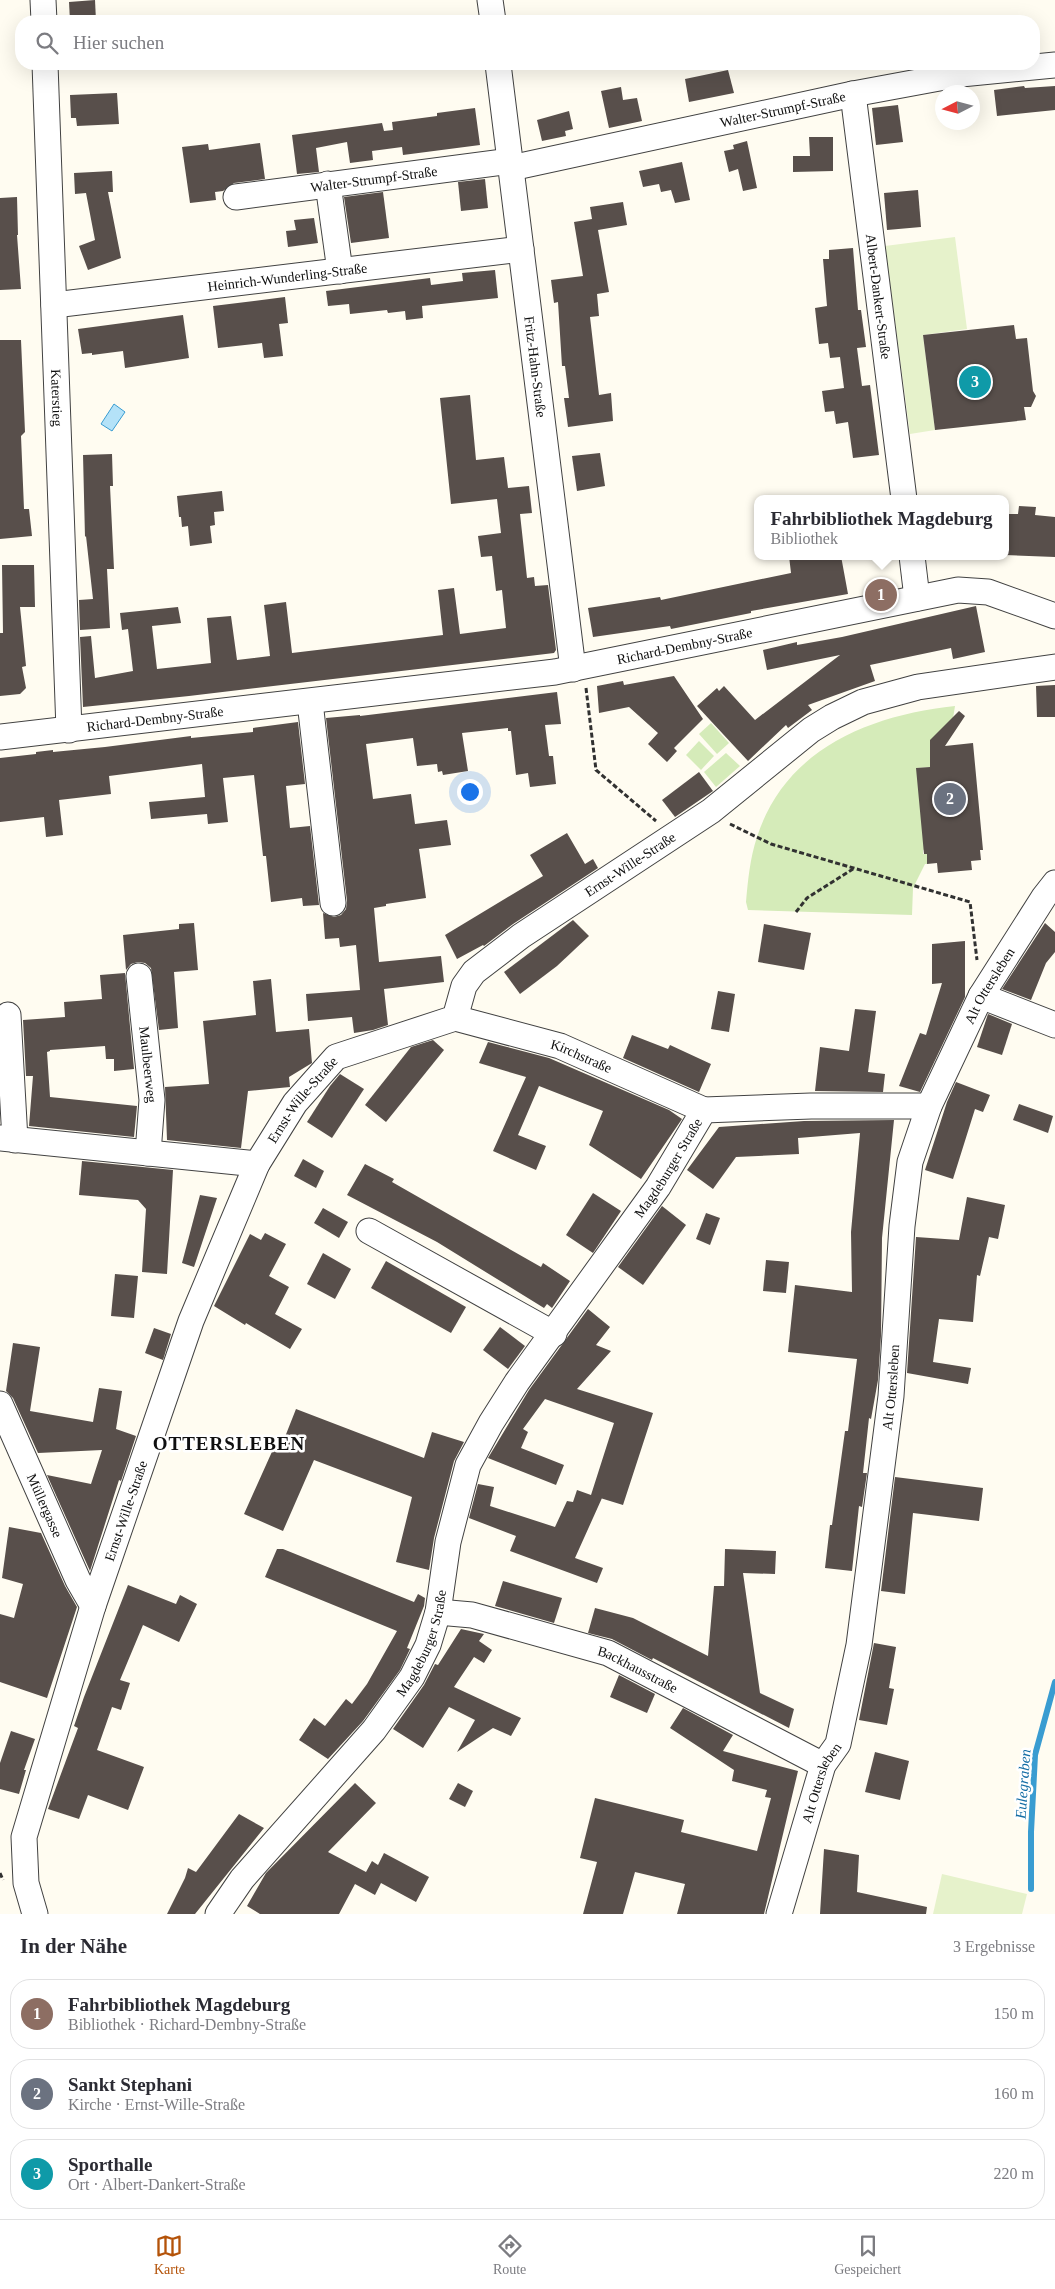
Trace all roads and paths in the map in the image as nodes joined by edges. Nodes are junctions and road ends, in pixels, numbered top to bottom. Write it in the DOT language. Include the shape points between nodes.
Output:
graph roads {
  1 [pos="43,0"];
  2 [pos="490,0"];
  3 [pos="44,15"];
  4 [pos="492,15"];
  5 [pos="1055,64"];
  6 [pos="1040,66"];
  7 [pos="45,70"];
  8 [pos="499,70"];
  9 [pos="999,70"];
  10 [pos="854,94"];
  11 [pos="511,164"];
  12 [pos="328,184"];
  13 [pos="236,197"];
  14 [pos="521,249"];
  15 [pos="340,271"];
  16 [pos="54,305"];
  17 [pos="904,495"];
  18 [pos="912,560"];
  19 [pos="917,598"];
  20 [pos="1055,616"];
  21 [pos="1055,667"];
  22 [pos="579,668"];
  23 [pos="310,702"];
  24 [pos="69,730"];
  25 [pos="0,738"];
  26 [pos="726,822"];
  27 [pos="674,836"];
  28 [pos="854,868"];
  29 [pos="1055,883"];
  30 [pos="333,904"];
  31 [pos="796,912"];
  32 [pos="139,976"];
  33 [pos="981,996"];
  34 [pos="8,1015"];
  35 [pos="455,1018"];
  36 [pos="1055,1025"];
  37 [pos="928,1106"];
  38 [pos="704,1110"];
  39 [pos="8,1139"];
  40 [pos="148,1153"];
  41 [pos="257,1164"];
  42 [pos="369,1230"];
  43 [pos="554,1334"];
  44 [pos="0,1404"];
  45 [pos="93,1606"];
  46 [pos="438,1612"];
  47 [pos="823,1764"];
  48 [pos="36,1914"];
  49 [pos="218,1914"];
  50 [pos="779,1914"];
  1 -- 3 [label="street"];
  2 -- 4 [label="street"];
  5 -- 6 [label="street, Walter-Strumpf-Straße"];
  7 -- 16 [label="street, Katerstieg"];
  8 -- 11 [label="street, Fritz-Hahn-Straße"];
  9 -- 10 [label="street, Walter-Strumpf-Straße"];
  10 -- 11 [label="street, Walter-Strumpf-Straße"];
  10 -- 17 [label="street, Albert-Dankert-Straße"];
  11 -- 12 [label="street, Walter-Strumpf-Straße"];
  11 -- 14 [label="street, Fritz-Hahn-Straße"];
  12 -- 13 [label="street, Walter-Strumpf-Straße"];
  12 -- 15 [label="street"];
  14 -- 15 [label="street, Heinrich-Wunderling-Straße"];
  14 -- 22 [label="street, Fritz-Hahn-Straße"];
  15 -- 16 [label="street, Heinrich-Wunderling-Straße"];
  16 -- 24 [label="street, Katerstieg"];
  18 -- 19 [label="street"];
  19 -- 20 [label="street, Richard-Dembny-Straße" via="958,590 981,591"];
  19 -- 22 [label="street, Richard-Dembny-Straße"];
  21 -- 27 [label="street, Ernst-Wille-Straße" via="918,687 846,709 811,730 711,811"];
  22 -- 23 [label="street, Richard-Dembny-Straße"];
  22 -- 27 [label="path" via="596,770"];
  23 -- 24 [label="street, Richard-Dembny-Straße"];
  23 -- 30 [label="street"];
  24 -- 25 [label="street, Richard-Dembny-Straße"];
  26 -- 28 [label="path" via="770,844"];
  27 -- 35 [label="street, Ernst-Wille-Straße" via="521,936 474,972 464,986"];
  28 -- 31 [label="path" via="806,898"];
  28 -- 33 [label="path" via="970,902"];
  29 -- 33 [label="street, Alt Ottersleben"];
  32 -- 40 [label="street, Maulbeerweg" via="152,1100"];
  33 -- 36 [label="street"];
  33 -- 37 [label="street, Alt Ottersleben"];
  34 -- 39 [label="street"];
  35 -- 38 [label="street, Kirchstraße" via="560,1046"];
  35 -- 41 [label="street, Ernst-Wille-Straße" via="336,1057 295,1103"];
  37 -- 38 [label="street, Magdeburger Straße"];
  37 -- 47 [label="street, Alt Ottersleben" via="910,1162 902,1226 891,1396 859,1645 838,1744"];
  38 -- 43 [label="street, Magdeburger Straße" via="658,1187"];
  39 -- 40 [label="street"];
  40 -- 41 [label="street"];
  41 -- 45 [label="street, Ernst-Wille-Straße" via="192,1321"];
  42 -- 43 [label="street"];
  43 -- 46 [label="street, Magdeburger Straße" via="517,1382 468,1465 448,1542"];
  44 -- 45 [label="street, Müllergasse" via="78,1580"];
  45 -- 48 [label="street, Ernst-Wille-Straße" via="24,1837 26,1883"];
  46 -- 47 [label="street, Backhausstraße" via="472,1614 608,1653"];
  46 -- 49 [label="street, Magdeburger Straße" via="428,1645 412,1676 374,1730 242,1879"];
  47 -- 50 [label="street, Alt Ottersleben"];
}
